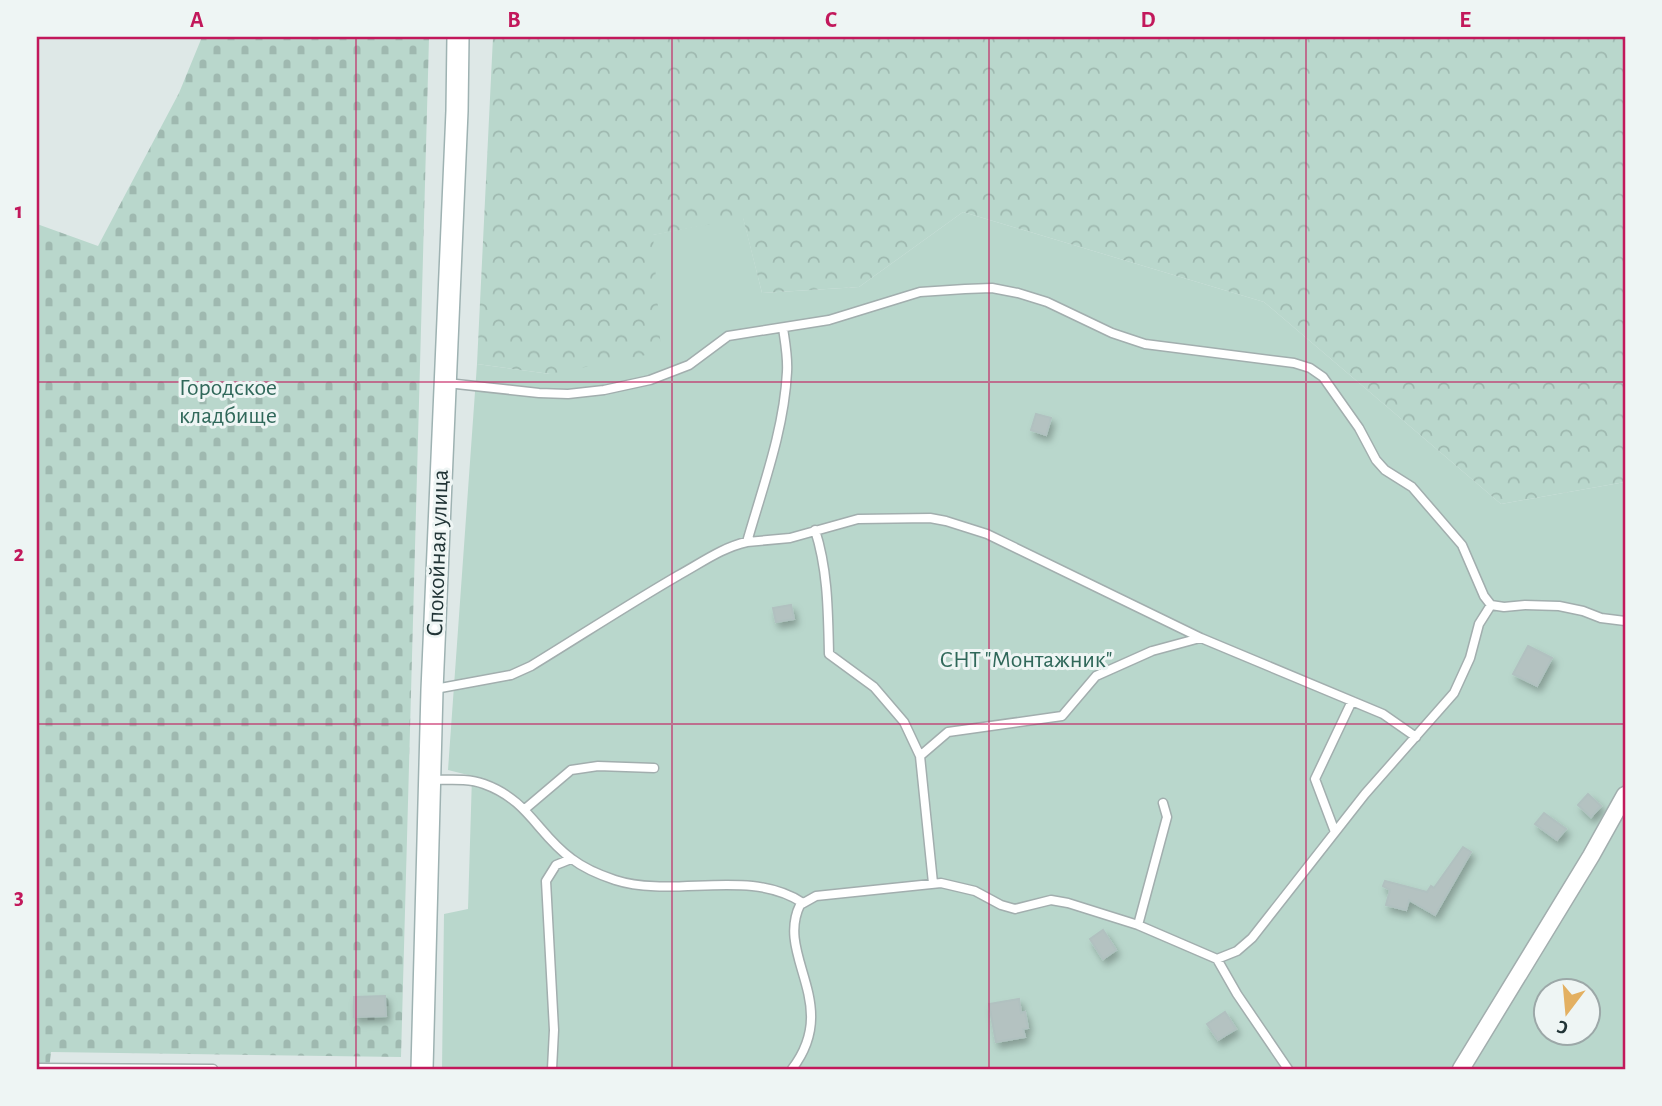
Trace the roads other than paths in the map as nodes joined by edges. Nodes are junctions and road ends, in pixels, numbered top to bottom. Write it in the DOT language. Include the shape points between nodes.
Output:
graph roads {
  1 [pos="458,37"];
  2 [pos="783,328"];
  3 [pos="444,382"];
  4 [pos="815,530"];
  5 [pos="747,542"];
  6 [pos="1492,605"];
  7 [pos="1625,621"];
  8 [pos="1201,638"];
  9 [pos="432,690"];
  10 [pos="1352,701"];
  11 [pos="1416,737"];
  12 [pos="920,756"];
  13 [pos="654,768"];
  14 [pos="429,780"];
  15 [pos="1625,795"];
  16 [pos="1163,803"];
  17 [pos="525,809"];
  18 [pos="1335,832"];
  19 [pos="571,859"];
  20 [pos="933,883"];
  21 [pos="803,903"];
  22 [pos="1138,925"];
  23 [pos="1217,959"];
  24 [pos="37,1068"];
  25 [pos="213,1069"];
  26 [pos="422,1069"];
  27 [pos="552,1069"];
  28 [pos="792,1069"];
  29 [pos="1288,1069"];
  30 [pos="1461,1069"];
  1 -- 3 [label="street, Спокойная улица"];
  2 -- 3 [label="lane" via="728,337 689,365 604,390 539,393"];
  2 -- 5 [label="lane" via="784,397"];
  2 -- 6 [label="lane" via="829,320 920,292 992,288 1047,302 1145,344 1310,368 1324,377 1376,460 1412,487 1462,545"];
  3 -- 9 [label="street, Спокойная улица"];
  4 -- 5 [label="lane"];
  4 -- 8 [label="lane" via="872,518 946,521 987,534"];
  4 -- 12 [label="lane" via="827,592 829,654 874,687 904,722"];
  5 -- 9 [label="lane" via="662,585 531,666 511,675"];
  6 -- 7 [label="lane" via="1572,608"];
  6 -- 11 [label="lane" via="1479,624 1454,693"];
  8 -- 10 [label="lane"];
  8 -- 12 [label="lane" via="1152,651 1096,676 1062,716 948,732"];
  9 -- 14 [label="street, Спокойная улица"];
  10 -- 11 [label="lane" via="1383,714"];
  10 -- 18 [label="lane" via="1315,779"];
  11 -- 18 [label="lane"];
  12 -- 20 [label="lane"];
  13 -- 17 [label="lane" via="571,770"];
  14 -- 17 [label="lane" via="486,784"];
  14 -- 26 [label="street, Спокойная улица"];
  15 -- 30 [label="street"];
  16 -- 22 [label="lane" via="1167,817"];
  17 -- 19 [label="lane"];
  18 -- 23 [label="lane" via="1252,937 1237,951"];
  19 -- 21 [label="lane" via="635,884 762,887"];
  19 -- 27 [label="lane" via="556,864 546,881"];
  20 -- 21 [label="lane" via="816,896"];
  20 -- 22 [label="lane" via="961,886 1015,909 1051,900"];
  21 -- 28 [label="lane" via="793,927 808,986 811,1024 808,1041"];
  22 -- 23 [label="lane"];
  23 -- 29 [label="lane"];
  24 -- 25 [label="lane"];
}
